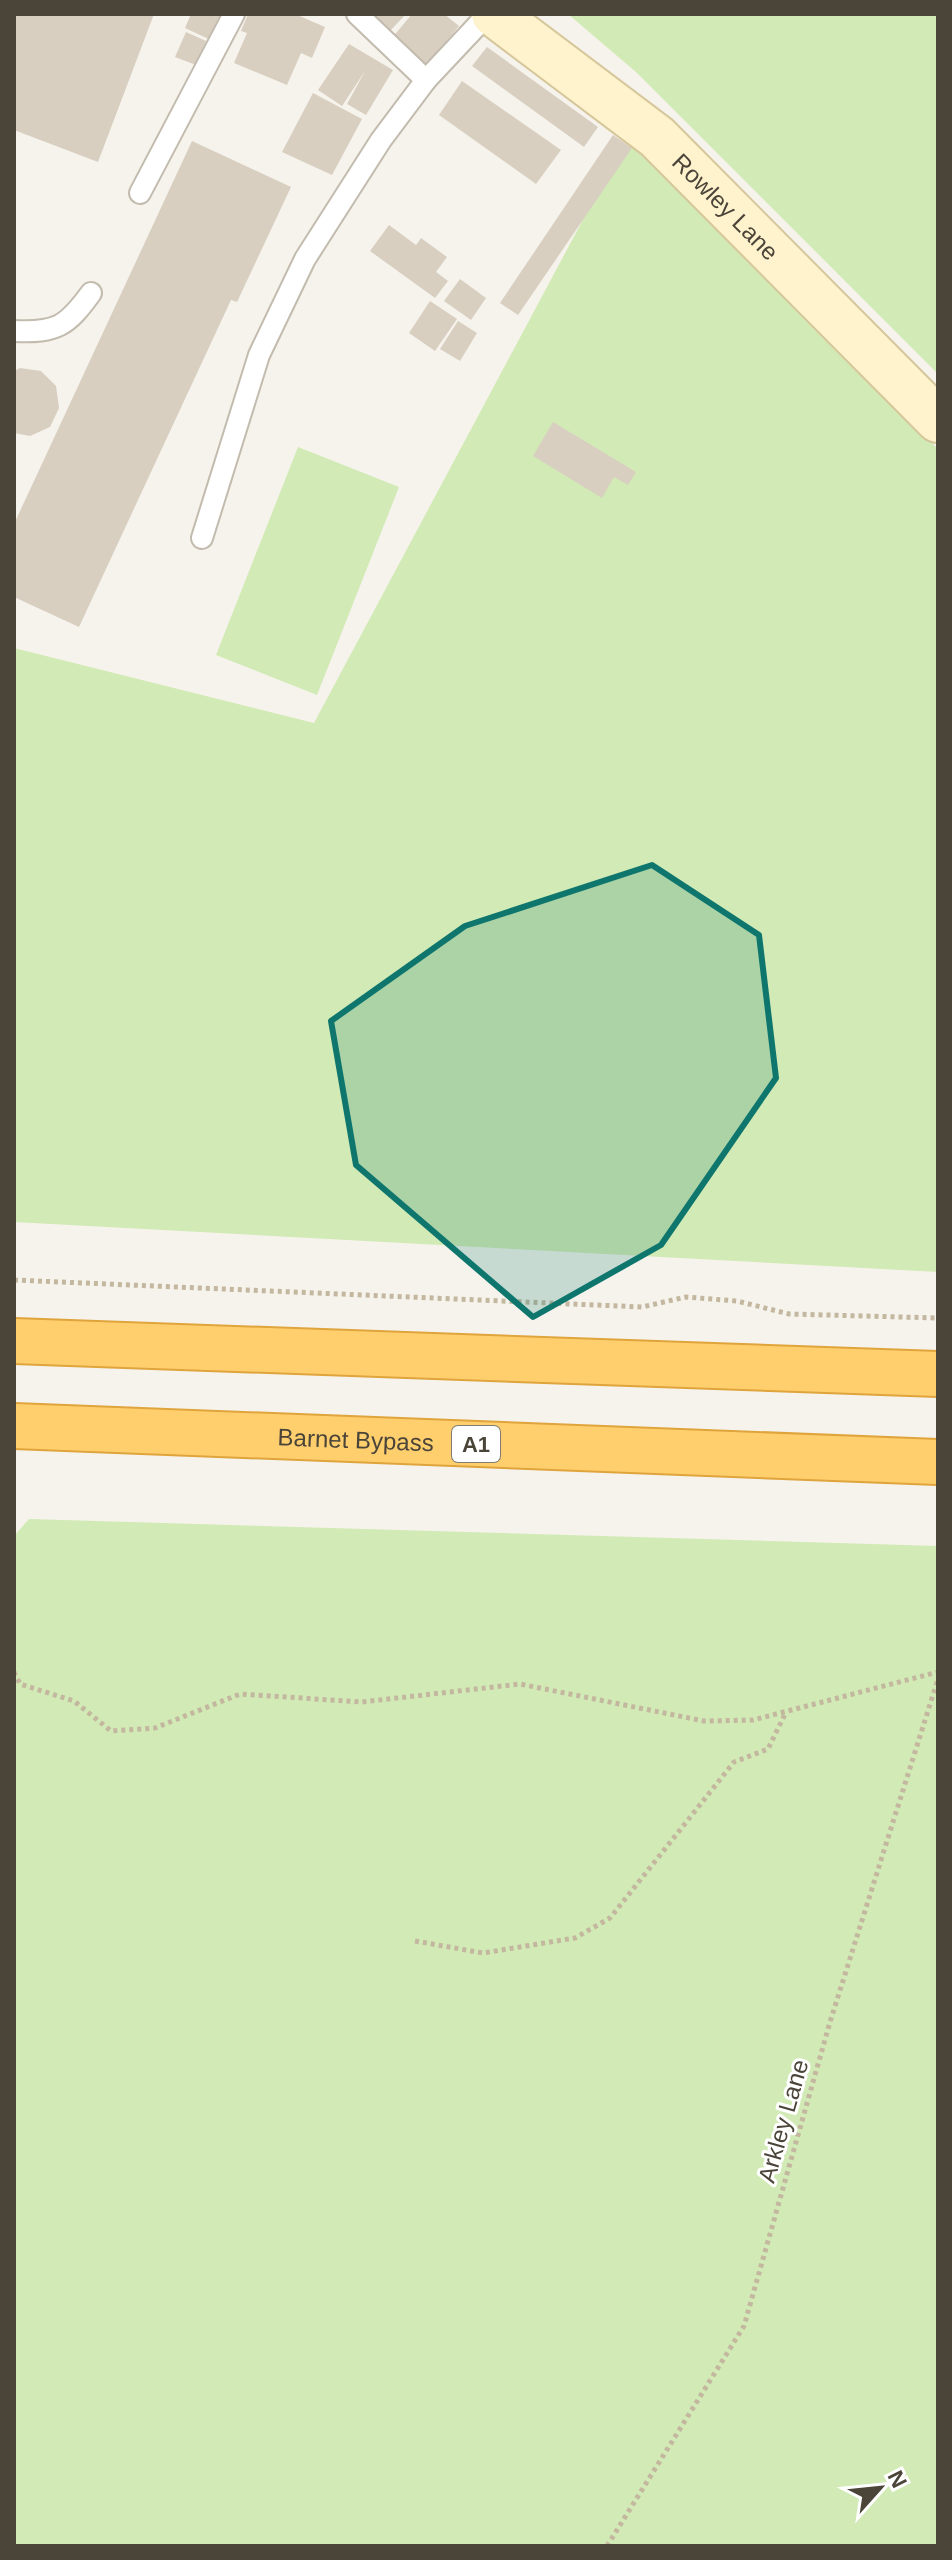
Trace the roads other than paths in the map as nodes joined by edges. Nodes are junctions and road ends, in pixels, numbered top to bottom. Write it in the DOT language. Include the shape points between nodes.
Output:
graph roads {
  1 [pos="234,14"];
  2 [pos="357,14"];
  3 [pos="488,14"];
  4 [pos="494,14"];
  5 [pos="426,80"];
  6 [pos="140,193"];
  7 [pos="91,293"];
  8 [pos="14,331"];
  9 [pos="938,420"];
  10 [pos="202,538"];
  11 [pos="14,1341"];
  12 [pos="938,1374"];
  13 [pos="14,1426"];
  14 [pos="938,1462"];
  1 -- 6 [label="lane"];
  2 -- 5 [label="lane"];
  3 -- 5 [label="lane"];
  4 -- 9 [label="street, Rowley Lane" via="657,137"];
  5 -- 10 [label="lane" via="305,259 259,355"];
  7 -- 8 [label="lane" via="70,322 35,332"];
  11 -- 12 [label="highway"];
  13 -- 14 [label="highway, Barnet Bypass / A1"];
}
